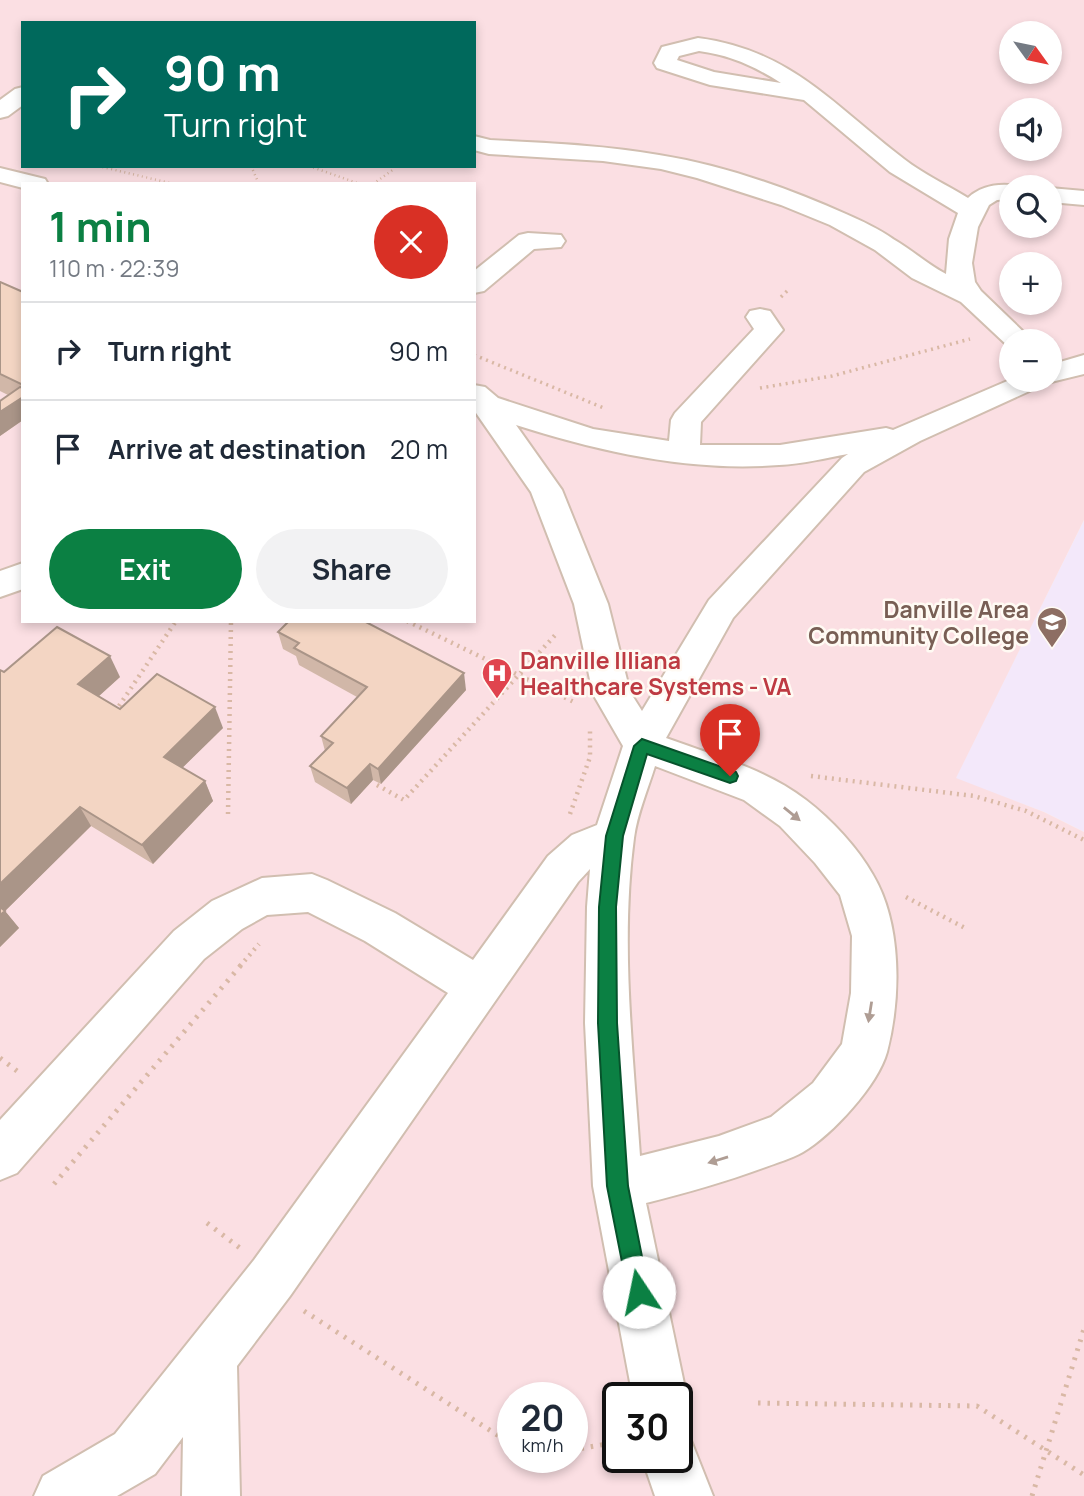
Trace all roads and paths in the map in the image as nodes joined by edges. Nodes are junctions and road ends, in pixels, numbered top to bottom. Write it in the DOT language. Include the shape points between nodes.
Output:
graph roads {
  1 [pos="809,93"];
  2 [pos="21,95"];
  3 [pos="0,111"];
  4 [pos="476,144"];
  5 [pos="107,168"];
  6 [pos="315,168"];
  7 [pos="394,169"];
  8 [pos="0,175"];
  9 [pos="28,182"];
  10 [pos="166,182"];
  11 [pos="354,182"];
  12 [pos="376,182"];
  13 [pos="999,193"];
  14 [pos="1062,196"];
  15 [pos="1084,198"];
  16 [pos="974,212"];
  17 [pos="552,241"];
  18 [pos="476,283"];
  19 [pos="974,298"];
  20 [pos="760,317"];
  21 [pos="1006,329"];
  22 [pos="971,339"];
  23 [pos="476,356"];
  24 [pos="1084,364"];
  25 [pos="1062,370"];
  26 [pos="755,388"];
  27 [pos="1006,392"];
  28 [pos="481,399"];
  29 [pos="615,412"];
  30 [pos="909,434"];
  31 [pos="684,453"];
  32 [pos="21,576"];
  33 [pos="0,585"];
  34 [pos="175,623"];
  35 [pos="231,623"];
  36 [pos="411,623"];
  37 [pos="560,629"];
  38 [pos="518,676"];
  39 [pos="578,704"];
  40 [pos="119,706"];
  41 [pos="590,722"];
  42 [pos="642,746"];
  43 [pos="802,775"];
  44 [pos="377,785"];
  45 [pos="228,814"];
  46 [pos="566,820"];
  47 [pos="614,836"];
  48 [pos="1084,841"];
  49 [pos="303,893"];
  50 [pos="479,988"];
  51 [pos="0,1059"];
  52 [pos="20,1074"];
  53 [pos="0,1156"];
  54 [pos="54,1184"];
  55 [pos="618,1186"];
  56 [pos="206,1223"];
  57 [pos="245,1252"];
  58 [pos="301,1309"];
  59 [pos="1084,1329"];
  60 [pos="210,1357"];
  61 [pos="657,1382"];
  62 [pos="758,1404"];
  63 [pos="497,1435"];
  64 [pos="1046,1451"];
  65 [pos="676,1473"];
  66 [pos="1084,1475"];
  67 [pos="63,1496"];
  68 [pos="211,1496"];
  69 [pos="684,1496"];
  70 [pos="1032,1496"];
  1 -- 1 [label="street" via="769,66 715,46 679,47 665,63 710,78"];
  1 -- 16 [label="street" via="897,166"];
  2 -- 3 [label="street"];
  4 -- 19 [label="street" via="603,154 704,172 839,220 884,244 921,272"];
  5 -- 10 [label="path"];
  6 -- 11 [label="path"];
  7 -- 12 [label="path"];
  8 -- 9 [label="street"];
  13 -- 16 [label="street" via="979,201"];
  14 -- 15 [label="street"];
  16 -- 19 [label="street" via="962,233 959,258 961,282"];
  17 -- 18 [label="street" via="528,241"];
  19 -- 21 [label="street"];
  20 -- 31 [label="street" via="769,330 686,420"];
  22 -- 26 [label="path" via="832,376"];
  23 -- 29 [label="path"];
  24 -- 25 [label="street"];
  27 -- 30 [label="street"];
  28 -- 31 [label="street" via="590,438"];
  28 -- 42 [label="street" via="546,490 592,604 612,694"];
  30 -- 31 [label="street" via="780,455"];
  30 -- 42 [label="street" via="853,465 721,609"];
  32 -- 33 [label="street"];
  34 -- 40 [label="path"];
  35 -- 45 [label="path"];
  36 -- 38 [label="path"];
  37 -- 38 [label="path"];
  38 -- 39 [label="path"];
  38 -- 44 [label="path" via="404,800"];
  41 -- 46 [label="path" via="590,757"];
  42 -- 47 [label="street"];
  42 -- 55 [label="street, one-way" via="758,788 794,814 830,850 858,887 874,936 873,993 864,1052 830,1100 786,1135 719,1160"];
  43 -- 48 [label="path" via="977,798 1026,811"];
  47 -- 50 [label="street" via="586,847 563,869"];
  47 -- 55 [label="street" via="607,907 608,1023"];
  49 -- 50 [label="street" via="312,893 380,927"];
  49 -- 53 [label="street" via="262,897 226,915 189,945"];
  49 -- 54 [label="path"];
  50 -- 60 [label="street" via="280,1267"];
  51 -- 52 [label="path"];
  55 -- 61 [label="street"];
  56 -- 57 [label="path"];
  58 -- 63 [label="path"];
  59 -- 64 [label="path"];
  60 -- 67 [label="street" via="135,1454"];
  60 -- 68 [label="street"];
  62 -- 64 [label="path" via="977,1406"];
  64 -- 66 [label="path"];
  64 -- 70 [label="path"];
  65 -- 69 [label="street"];
}
